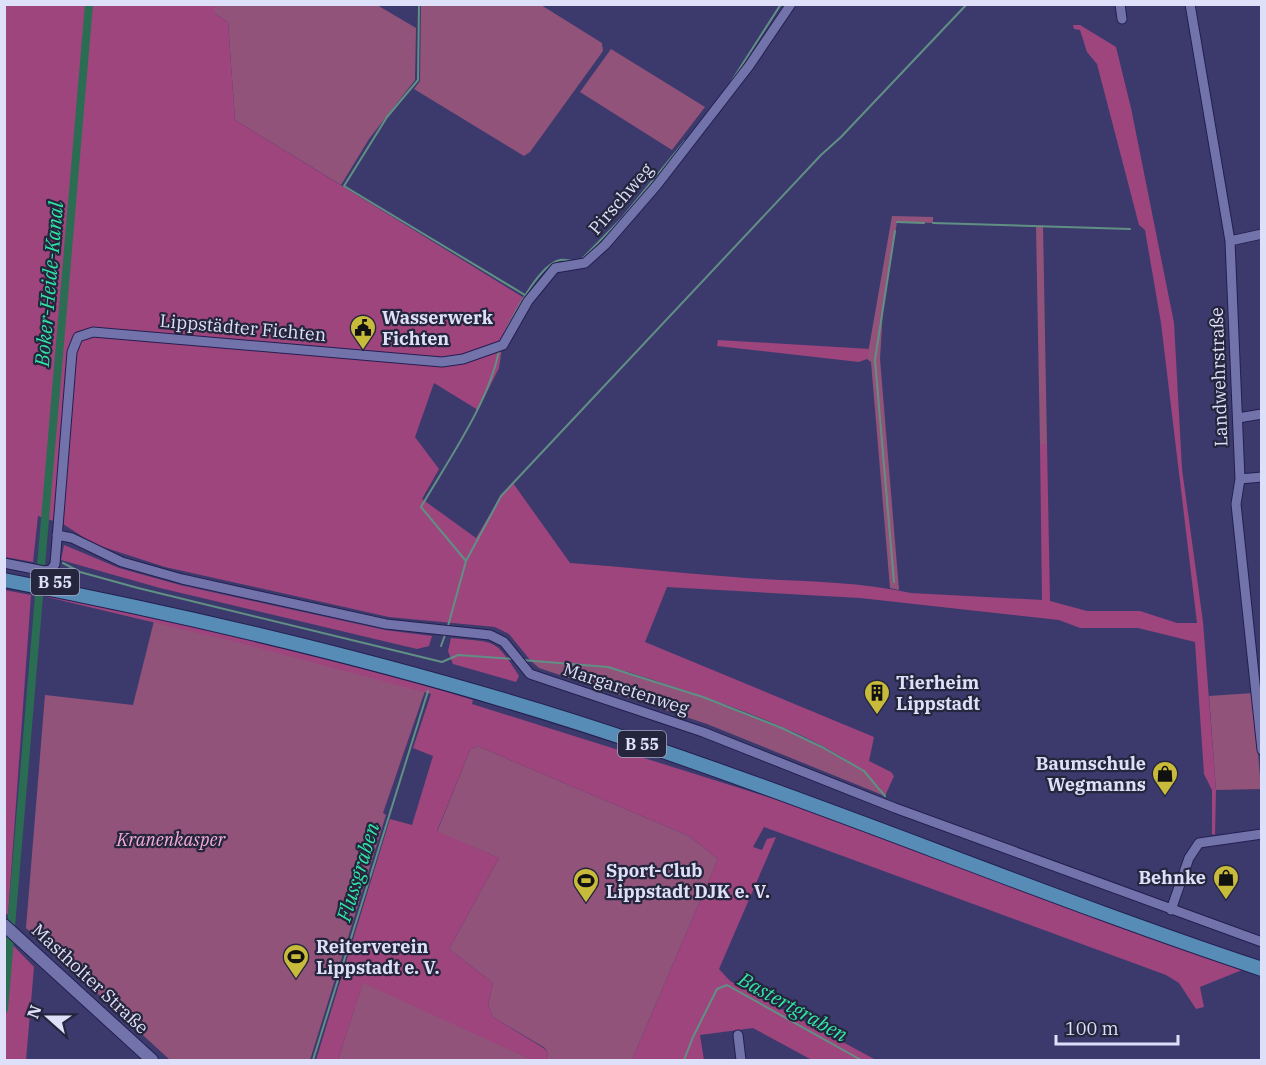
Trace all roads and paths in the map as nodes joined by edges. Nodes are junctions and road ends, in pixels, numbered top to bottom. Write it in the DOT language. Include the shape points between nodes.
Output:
graph roads {
  1 [pos="791,4"];
  2 [pos="1120,4"];
  3 [pos="1190,4"];
  4 [pos="1122,19"];
  5 [pos="1262,234"];
  6 [pos="1230,241"];
  7 [pos="442,362"];
  8 [pos="1262,414"];
  9 [pos="1238,418"];
  10 [pos="1262,477"];
  11 [pos="1240,479"];
  12 [pos="57,535"];
  13 [pos="4,563"];
  14 [pos="4,572"];
  15 [pos="4,580"];
  16 [pos="1262,750"];
  17 [pos="1262,834"];
  18 [pos="1171,910"];
  19 [pos="4,925"];
  20 [pos="1262,942"];
  21 [pos="1262,960"];
  22 [pos="1262,969"];
  23 [pos="738,1035"];
  24 [pos="152,1060"];
  25 [pos="741,1060"];
  1 -- 7 [label="street, Pirschweg" via="750,66 657,185 585,263 555,268 528,301 503,345"];
  2 -- 4 [label="street"];
  3 -- 6 [label="street, Landwehrstraße"];
  5 -- 6 [label="street"];
  6 -- 9 [label="street, Landwehrstraße"];
  7 -- 12 [label="street, Lippstädter Fichten" via="93,332 78,337 72,352"];
  8 -- 9 [label="street"];
  9 -- 11 [label="street, Landwehrstraße"];
  10 -- 11 [label="street"];
  11 -- 16 [label="street, Landwehrstraße" via="1236,504"];
  12 -- 13 [label="street" via="51,570"];
  12 -- 18 [label="street, Margaretenweg" via="122,562 182,579 386,624 490,635 504,642 530,674 704,732"];
  14 -- 21 [label="main road, B 55" via="244,622 522,698 737,768"];
  15 -- 22 [label="main road, B 55" via="242,630 520,706 734,776"];
  17 -- 18 [label="street" via="1199,843 1189,858"];
  18 -- 20 [label="street, Margaretenweg"];
  19 -- 24 [label="street, Mastholter Straße"];
  23 -- 25 [label="street"];
}
